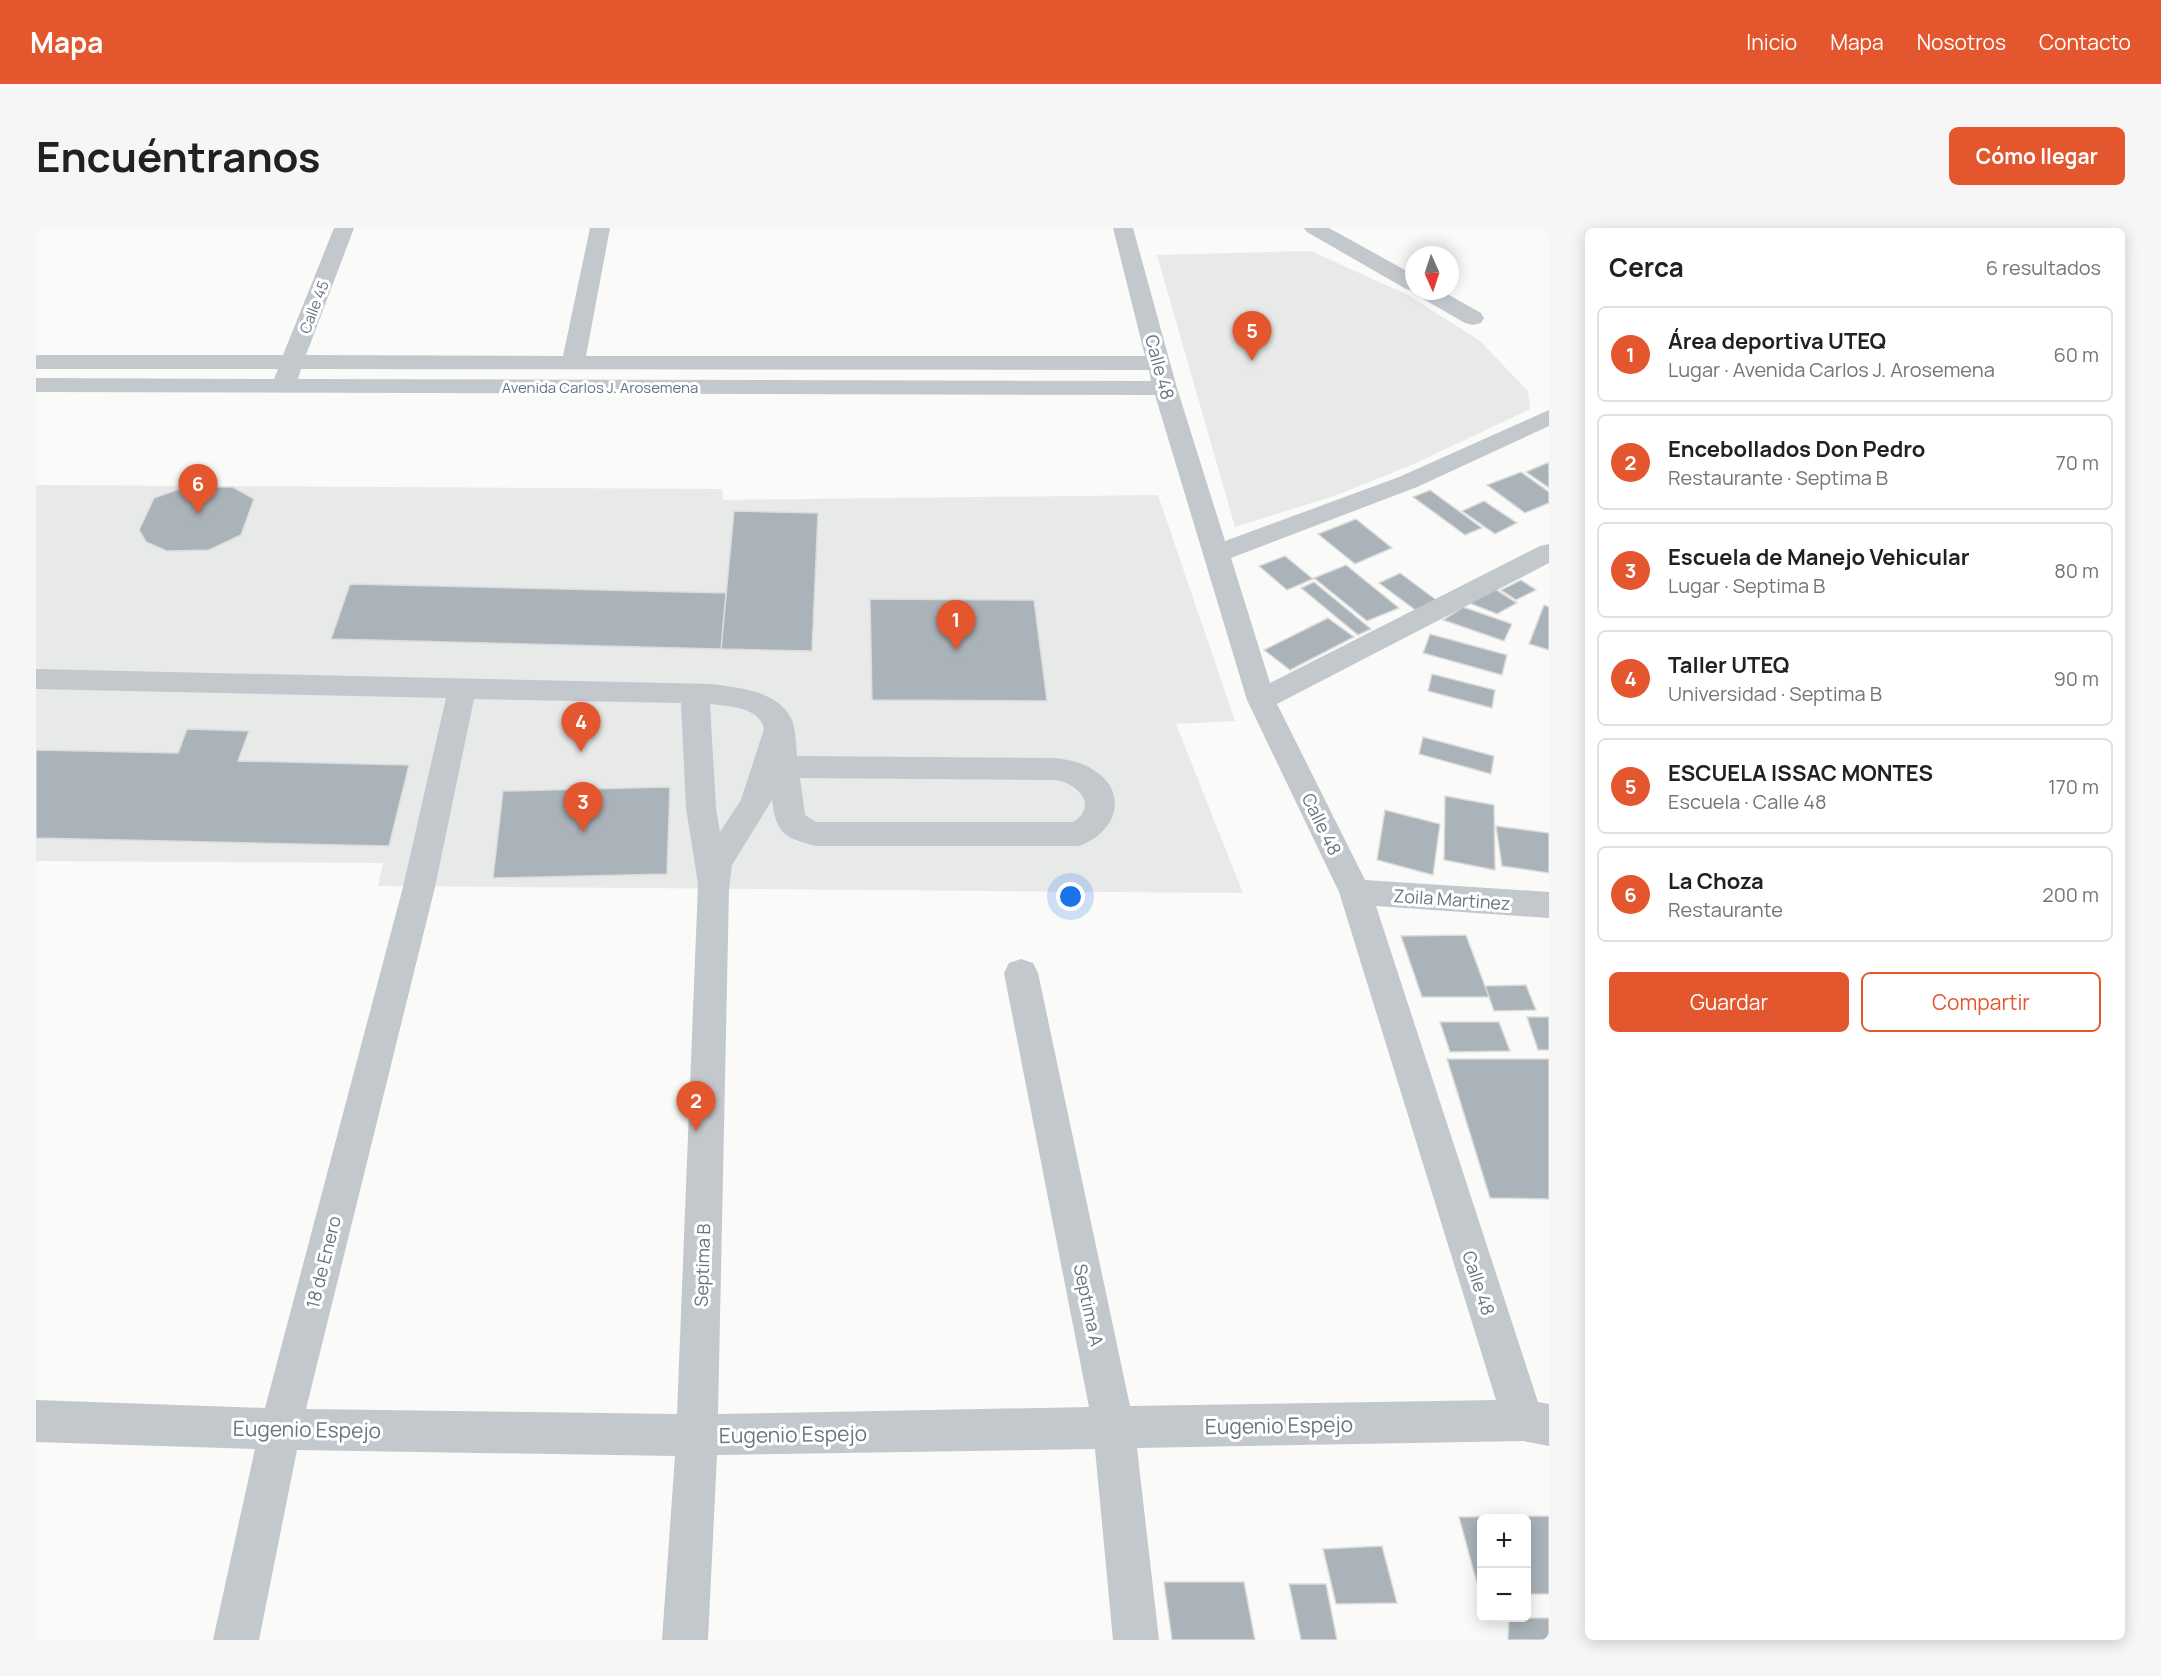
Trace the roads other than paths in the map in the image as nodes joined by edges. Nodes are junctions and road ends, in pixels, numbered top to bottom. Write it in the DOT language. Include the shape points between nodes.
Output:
graph roads {
  1 [pos="344,228"];
  2 [pos="600,228"];
  3 [pos="1123,228"];
  4 [pos="1314,228"];
  5 [pos="1405,279"];
  6 [pos="1442,300"];
  7 [pos="1473,318"];
  8 [pos="36,362"];
  9 [pos="293,362"];
  10 [pos="573,363"];
  11 [pos="1162,376"];
  12 [pos="36,385"];
  13 [pos="283,386"];
  14 [pos="1549,417"];
  15 [pos="1549,552"];
  16 [pos="1217,554"];
  17 [pos="36,679"];
  18 [pos="462,689"];
  19 [pos="695,694"];
  20 [pos="1261,700"];
  21 [pos="778,723"];
  22 [pos="784,767"];
  23 [pos="713,889"];
  24 [pos="1355,892"];
  25 [pos="1549,905"];
  26 [pos="1021,973"];
  27 [pos="36,1421"];
  28 [pos="1536,1423"];
  29 [pos="1114,1427"];
  30 [pos="280,1429"];
  31 [pos="697,1435"];
  32 [pos="236,1640"];
  33 [pos="685,1640"];
  34 [pos="1136,1640"];
  1 -- 9 [label="street, Calle 45"];
  2 -- 10 [label="street"];
  3 -- 11 [label="street, Calle 48"];
  4 -- 5 [label="street"];
  6 -- 7 [label="street"];
  8 -- 9 [label="street, Avenida Carlos J. Arosemena"];
  9 -- 10 [label="street, Avenida Carlos J. Arosemena"];
  9 -- 13 [label="street, Calle 45"];
  10 -- 11 [label="street, Avenida Carlos J. Arosemena"];
  11 -- 13 [label="street, Avenida Carlos J. Arosemena"];
  11 -- 16 [label="street, Calle 48"];
  12 -- 13 [label="street, Avenida Carlos J. Arosemena"];
  14 -- 16 [label="street" via="1408,482"];
  15 -- 20 [label="street"];
  16 -- 20 [label="street, Calle 48"];
  17 -- 18 [label="street"];
  18 -- 19 [label="street"];
  18 -- 30 [label="street, 18 de Enero" via="419,887"];
  19 -- 21 [label="street" via="745,699 766,708"];
  19 -- 23 [label="street" via="701,808"];
  20 -- 24 [label="street, Calle 48"];
  21 -- 22 [label="street"];
  21 -- 23 [label="street" via="756,803 716,862"];
  22 -- 22 [label="street" via="790,820 804,831 816,834 1078,834 1097,822 1099,811 1099,799 1088,783 1071,772 1056,769"];
  23 -- 31 [label="street, Septima B"];
  24 -- 25 [label="street, Zoila Martinez"];
  24 -- 28 [label="street, Calle 48"];
  26 -- 29 [label="street, Septima A"];
  27 -- 30 [label="street, Eugenio Espejo"];
  28 -- 29 [label="street, Eugenio Espejo"];
  29 -- 31 [label="street, Eugenio Espejo"];
  29 -- 34 [label="street, Septima A"];
  30 -- 31 [label="street, Eugenio Espejo"];
  30 -- 32 [label="street, 18 de Enero"];
  31 -- 33 [label="street, Septima B"];
}
